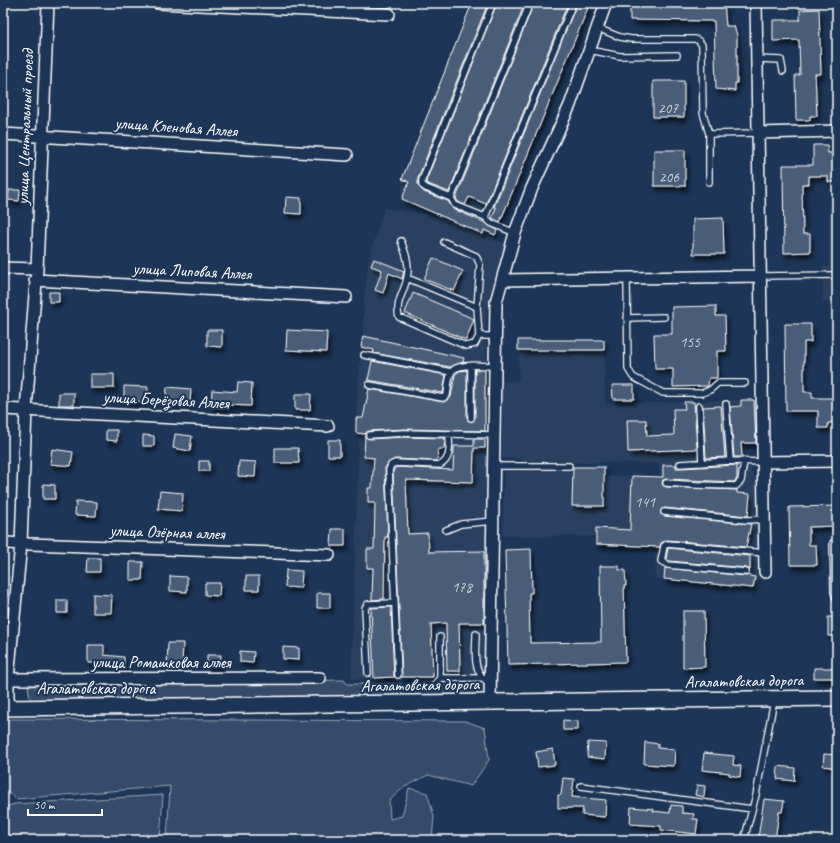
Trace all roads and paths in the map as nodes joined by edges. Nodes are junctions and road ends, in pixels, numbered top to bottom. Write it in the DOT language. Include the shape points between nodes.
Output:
graph roads {
  1 [pos="48,3"];
  2 [pos="158,3"];
  3 [pos="493,3"];
  4 [pos="530,3"];
  5 [pos="573,3"];
  6 [pos="606,3"];
  7 [pos="756,3"];
  8 [pos="389,14"];
  9 [pos="597,28"];
  10 [pos="589,50"];
  11 [pos="677,55"];
  12 [pos="757,59"];
  13 [pos="783,71"];
  14 [pos="837,132"];
  15 [pos="758,133"];
  16 [pos="3,134"];
  17 [pos="709,134"];
  18 [pos="42,136"];
  19 [pos="347,155"];
  20 [pos="709,182"];
  21 [pos="451,198"];
  22 [pos="485,217"];
  23 [pos="515,233"];
  24 [pos="401,241"];
  25 [pos="444,242"];
  26 [pos="3,268"];
  27 [pos="36,275"];
  28 [pos="837,275"];
  29 [pos="760,276"];
  30 [pos="407,278"];
  31 [pos="627,278"];
  32 [pos="502,280"];
  33 [pos="346,297"];
  34 [pos="477,307"];
  35 [pos="664,317"];
  36 [pos="628,318"];
  37 [pos="479,336"];
  38 [pos="495,336"];
  39 [pos="364,354"];
  40 [pos="471,366"];
  41 [pos="495,366"];
  42 [pos="451,372"];
  43 [pos="745,383"];
  44 [pos="369,385"];
  45 [pos="726,404"];
  46 [pos="699,406"];
  47 [pos="3,409"];
  48 [pos="26,410"];
  49 [pos="471,418"];
  50 [pos="328,426"];
  51 [pos="449,434"];
  52 [pos="369,435"];
  53 [pos="494,435"];
  54 [pos="730,461"];
  55 [pos="744,461"];
  56 [pos="837,461"];
  57 [pos="763,462"];
  58 [pos="702,463"];
  59 [pos="680,464"];
  60 [pos="493,466"];
  61 [pos="569,466"];
  62 [pos="666,482"];
  63 [pos="664,512"];
  64 [pos="764,519"];
  65 [pos="493,521"];
  66 [pos="446,530"];
  67 [pos="3,543"];
  68 [pos="833,543"];
  69 [pos="21,544"];
  70 [pos="765,553"];
  71 [pos="329,555"];
  72 [pos="746,572"];
  73 [pos="765,572"];
  74 [pos="837,600"];
  75 [pos="395,603"];
  76 [pos="476,634"];
  77 [pos="440,637"];
  78 [pos="368,673"];
  79 [pos="398,675"];
  80 [pos="320,678"];
  81 [pos="440,678"];
  82 [pos="481,678"];
  83 [pos="5,679"];
  84 [pos="435,684"];
  85 [pos="490,684"];
  86 [pos="837,698"];
  87 [pos="774,699"];
  88 [pos="490,704"];
  89 [pos="6,708"];
  90 [pos="581,786"];
  91 [pos="752,809"];
  92 [pos="744,840"];
  1 -- 18 [label="street, улица Центральный проезд"];
  2 -- 8 [label="street"];
  3 -- 21 [label="lane" via="422,180 422,185 426,188"];
  4 -- 21 [label="lane"];
  5 -- 22 [label="lane"];
  6 -- 9 [label="street"];
  7 -- 12 [label="street"];
  9 -- 10 [label="street"];
  9 -- 17 [label="lane" via="631,39 695,38 699,41 702,45 703,113"];
  10 -- 11 [label="lane" via="620,56"];
  10 -- 23 [label="street" via="570,105 532,188"];
  12 -- 13 [label="lane" via="781,60"];
  12 -- 15 [label="street"];
  14 -- 15 [label="street"];
  15 -- 17 [label="lane"];
  15 -- 29 [label="street"];
  16 -- 18 [label="street, улица Кленовая Аллея"];
  17 -- 20 [label="lane"];
  18 -- 19 [label="street, улица Кленовая Аллея"];
  18 -- 27 [label="street, улица Центральный проезд"];
  21 -- 22 [label="lane" via="455,205"];
  22 -- 23 [label="lane" via="491,223"];
  23 -- 32 [label="street"];
  24 -- 30 [label="lane" via="408,261"];
  25 -- 34 [label="lane" via="476,256 480,265"];
  26 -- 27 [label="street, улица Липовая Аллея"];
  27 -- 33 [label="street, улица Липовая Аллея"];
  27 -- 48 [label="street, улица Центральный проезд"];
  28 -- 29 [label="lane"];
  29 -- 31 [label="street"];
  29 -- 57 [label="street"];
  30 -- 34 [label="lane"];
  30 -- 37 [label="lane" via="397,308 399,318 466,346 474,344"];
  31 -- 32 [label="street"];
  31 -- 36 [label="lane"];
  32 -- 38 [label="street" via="496,302"];
  34 -- 37 [label="lane"];
  35 -- 36 [label="lane"];
  36 -- 43 [label="lane" via="628,369 633,377 663,394 702,393 718,383"];
  37 -- 38 [label="lane"];
  38 -- 41 [label="street"];
  39 -- 42 [label="lane"];
  40 -- 41 [label="lane"];
  40 -- 42 [label="lane" via="455,368"];
  40 -- 49 [label="lane"];
  41 -- 53 [label="street"];
  42 -- 44 [label="lane" via="447,395 443,398"];
  45 -- 54 [label="lane"];
  46 -- 58 [label="lane"];
  47 -- 48 [label="street, улица Берёзовая Аллея"];
  48 -- 50 [label="street, улица Берёзовая Аллея"];
  48 -- 69 [label="street, улица Центральный проезд"];
  51 -- 52 [label="lane"];
  51 -- 53 [label="lane"];
  51 -- 75 [label="lane" via="449,457 446,462 440,465 395,463 389,470"];
  53 -- 60 [label="street"];
  54 -- 55 [label="lane"];
  54 -- 58 [label="lane"];
  55 -- 57 [label="lane"];
  55 -- 62 [label="lane" via="741,481 736,486 696,486"];
  56 -- 57 [label="street"];
  57 -- 64 [label="street"];
  58 -- 59 [label="lane"];
  60 -- 61 [label="lane"];
  60 -- 65 [label="street"];
  63 -- 64 [label="lane" via="747,520"];
  64 -- 70 [label="street"];
  65 -- 66 [label="lane" via="461,524"];
  65 -- 85 [label="street"];
  67 -- 69 [label="street, улица Озёрная аллея"];
  68 -- 74 [label="lane" via="834,592"];
  69 -- 71 [label="street, улица Озёрная аллея"];
  69 -- 83 [label="street, улица Центральный проезд"];
  70 -- 72 [label="lane" via="667,544 662,551 661,561 668,565"];
  70 -- 73 [label="street"];
  75 -- 78 [label="lane" via="368,604 365,608"];
  75 -- 79 [label="lane"];
  76 -- 82 [label="lane" via="476,668"];
  77 -- 81 [label="lane"];
  80 -- 83 [label="street, улица Ромашковая аллея"];
  81 -- 82 [label="lane"];
  81 -- 84 [label="lane"];
  82 -- 85 [label="lane"];
  83 -- 89 [label="street, улица Центральный проезд"];
  85 -- 88 [label="street"];
  86 -- 87 [label="main road, Агалатовская дорога"];
  87 -- 88 [label="main road, Агалатовская дорога"];
  87 -- 91 [label="lane"];
  88 -- 89 [label="main road, Агалатовская дорога"];
  90 -- 91 [label="lane"];
  91 -- 92 [label="lane"];
}
